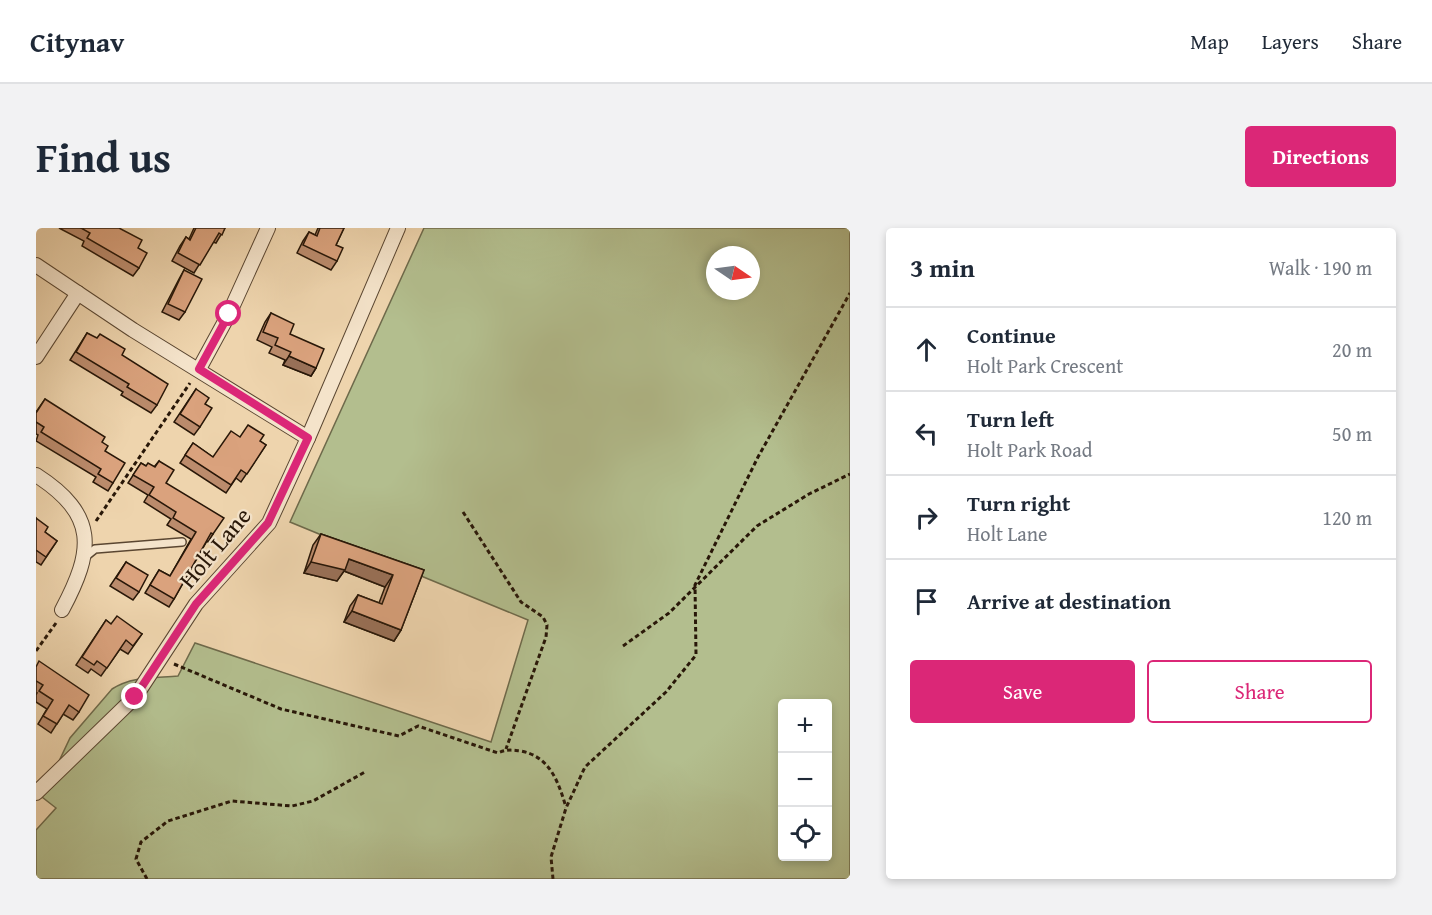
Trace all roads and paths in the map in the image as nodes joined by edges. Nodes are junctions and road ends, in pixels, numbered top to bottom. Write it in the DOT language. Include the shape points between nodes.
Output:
graph roads {
  1 [pos="268,228"];
  2 [pos="398,228"];
  3 [pos="36,265"];
  4 [pos="78,293"];
  5 [pos="850,293"];
  6 [pos="36,357"];
  7 [pos="199,369"];
  8 [pos="308,438"];
  9 [pos="850,474"];
  10 [pos="36,475"];
  11 [pos="463,512"];
  12 [pos="182,542"];
  13 [pos="84,554"];
  14 [pos="695,585"];
  15 [pos="62,610"];
  16 [pos="623,646"];
  17 [pos="36,651"];
  18 [pos="160,659"];
  19 [pos="506,749"];
  20 [pos="365,772"];
  21 [pos="36,793"];
  22 [pos="566,808"];
  23 [pos="147,879"];
  24 [pos="553,879"];
  1 -- 7 [label="street"];
  2 -- 8 [label="street, Holt Lane"];
  3 -- 4 [label="street"];
  4 -- 6 [label="street"];
  4 -- 7 [label="street"];
  5 -- 14 [label="path" via="758,457"];
  7 -- 8 [label="street"];
  7 -- 13 [label="path" via="91,529"];
  8 -- 18 [label="street, Holt Lane" via="268,523 196,604"];
  9 -- 14 [label="path" via="757,526"];
  10 -- 13 [label="street" via="69,500 78,513"];
  11 -- 19 [label="path" via="521,602 543,617 547,625"];
  12 -- 13 [label="lane" via="95,549"];
  13 -- 15 [label="street" via="76,583"];
  14 -- 16 [label="path" via="669,613"];
  14 -- 22 [label="path" via="696,655 666,692 585,767"];
  15 -- 17 [label="path"];
  18 -- 19 [label="path" via="281,709 399,736 418,726 498,753"];
  18 -- 21 [label="street, Holt Lane" via="135,697"];
  19 -- 22 [label="path" via="538,757 550,767"];
  20 -- 23 [label="path" via="313,801 292,806 232,801 168,821 141,842 136,859"];
  22 -- 24 [label="path" via="551,857"];
}
